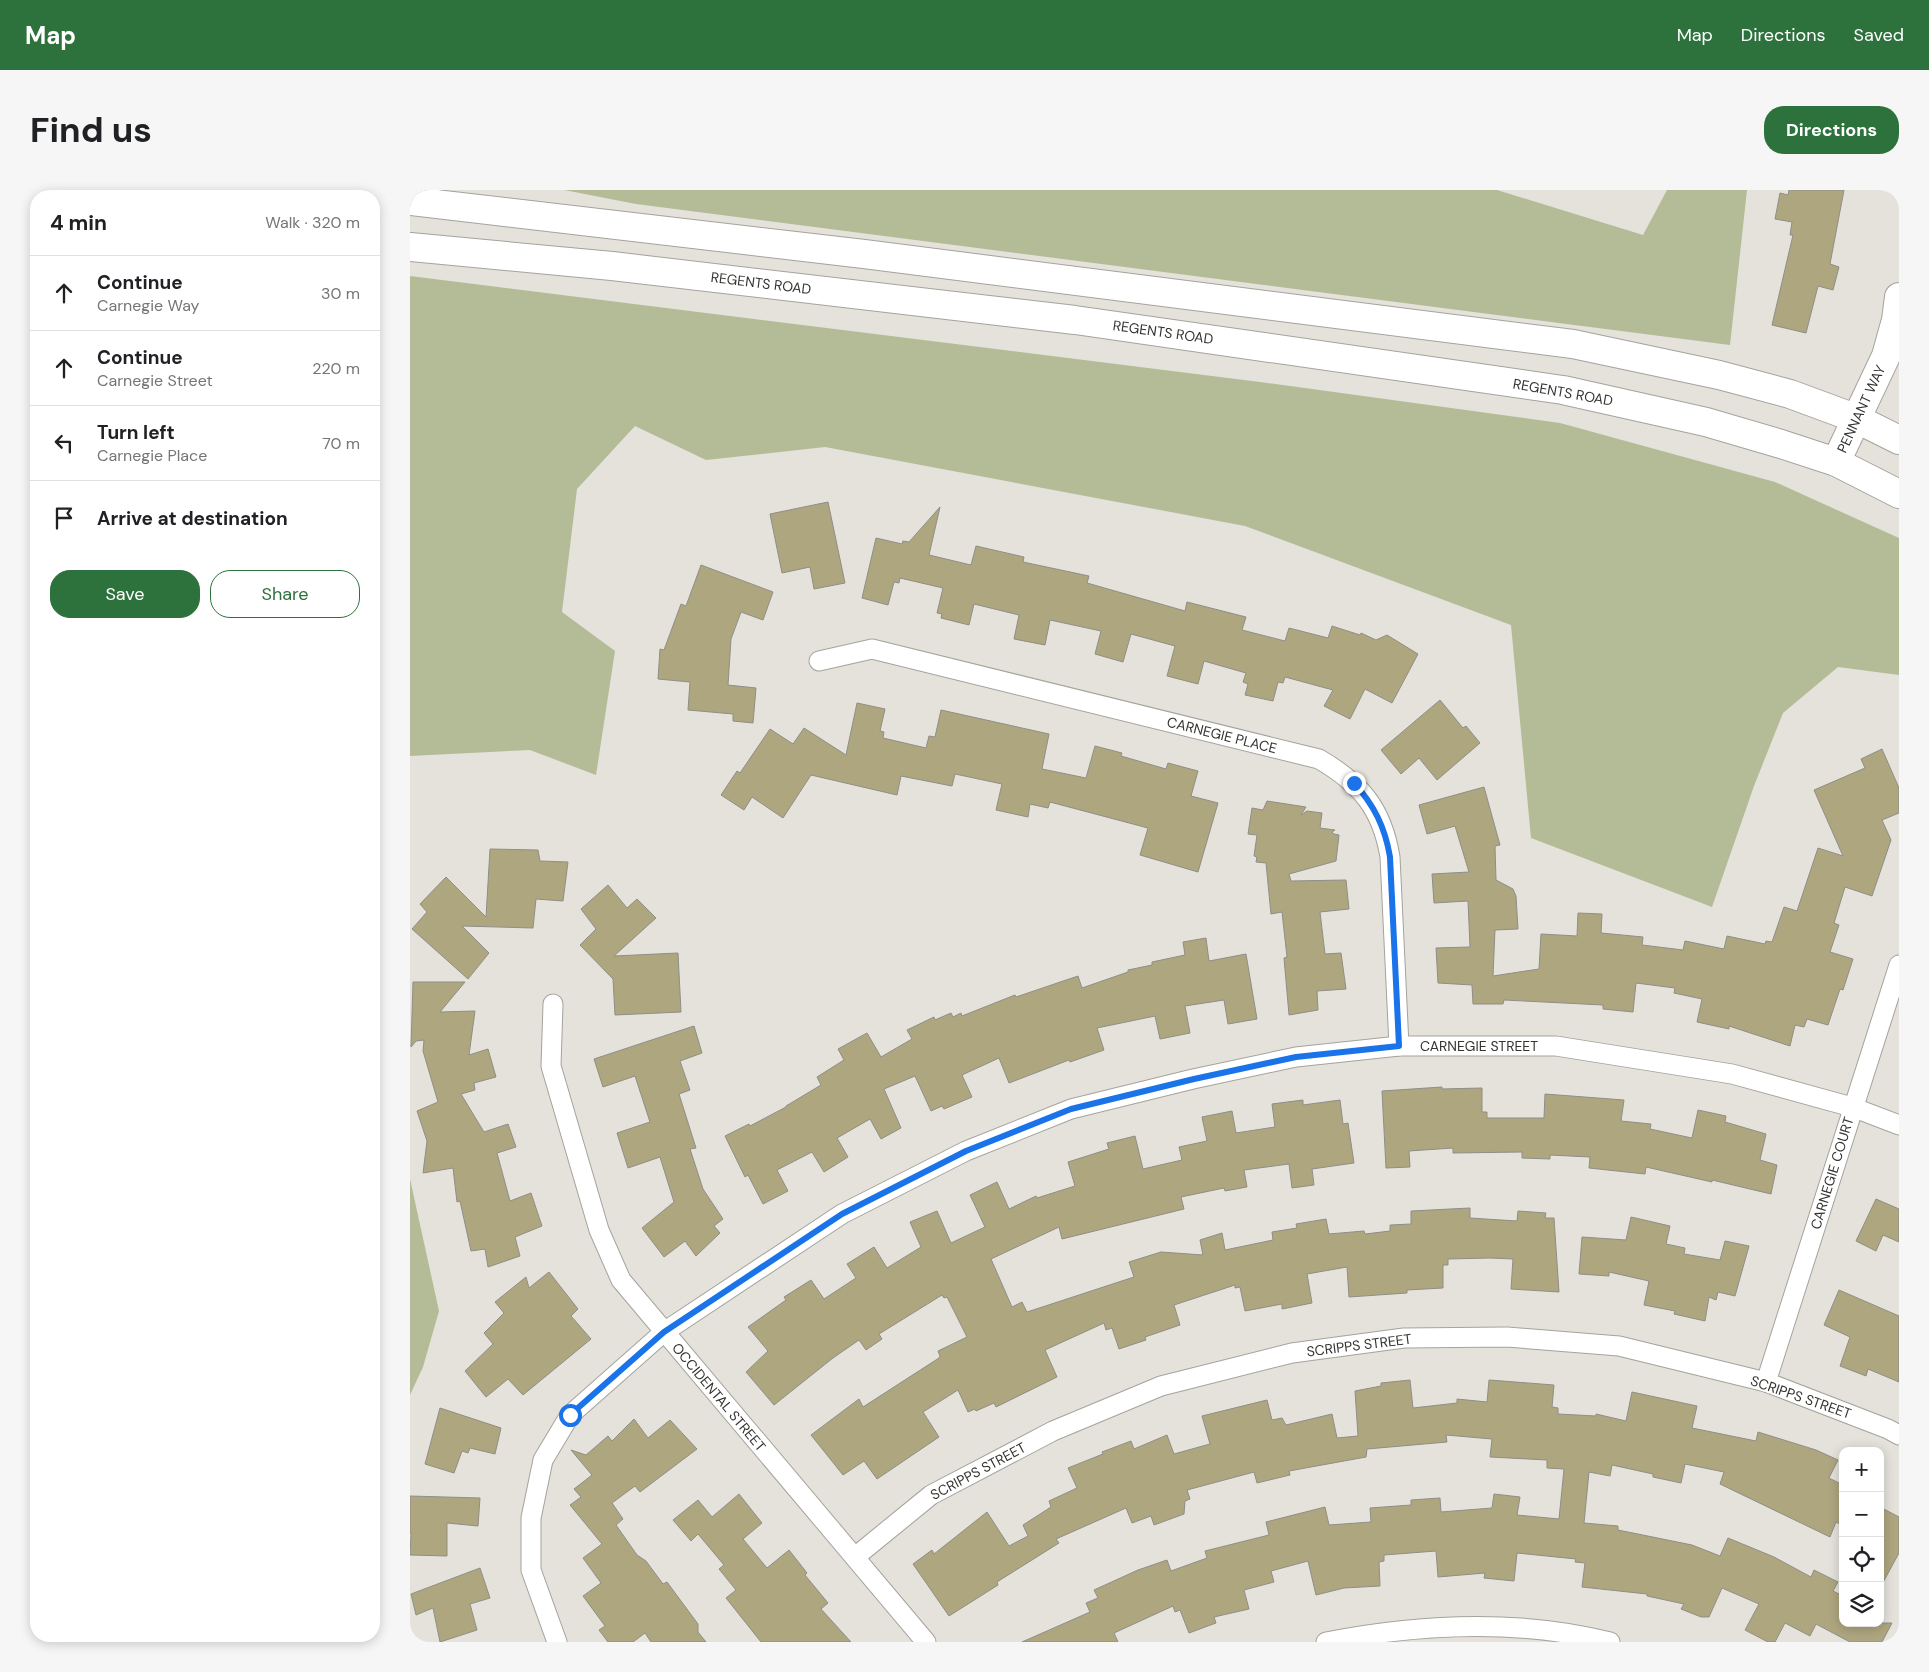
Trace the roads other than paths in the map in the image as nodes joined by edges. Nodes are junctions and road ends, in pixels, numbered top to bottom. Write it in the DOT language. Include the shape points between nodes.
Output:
graph roads {
  1 [pos="418,199"];
  2 [pos="410,248"];
  3 [pos="1899,297"];
  4 [pos="1855,418"];
  5 [pos="1899,440"];
  6 [pos="1836,462"];
  7 [pos="1899,494"];
  8 [pos="819,661"];
  9 [pos="1899,965"];
  10 [pos="553,1004"];
  11 [pos="1399,1046"];
  12 [pos="1852,1107"];
  13 [pos="1899,1125"];
  14 [pos="664,1332"];
  15 [pos="1766,1382"];
  16 [pos="1899,1435"];
  17 [pos="855,1557"];
  18 [pos="557,1642"];
  19 [pos="926,1642"];
  20 [pos="1326,1642"];
  21 [pos="1610,1642"];
  1 -- 4 [label="main road" via="1573,344 1737,380 1790,394"];
  2 -- 6 [label="main road, REGENTS ROAD" via="612,266 1075,320 1563,390 1706,422"];
  3 -- 4 [label="main road, PENNANT WAY" via="1886,356"];
  4 -- 5 [label="main road"];
  4 -- 6 [label="main road, PENNANT WAY"];
  6 -- 7 [label="main road, REGENTS ROAD"];
  8 -- 11 [label="street, CARNEGIE PLACE" via="872,649 1319,759 1341,772 1375,809 1387,840"];
  9 -- 12 [label="street, CARNEGIE COURT"];
  10 -- 14 [label="street, OCCIDENTAL STREET" via="551,1066 599,1230 621,1280"];
  11 -- 12 [label="street, CARNEGIE STREET" via="1556,1046 1732,1074"];
  11 -- 14 [label="street, CARNEGIE STREET" via="1296,1057 1071,1109 966,1151 842,1214"];
  12 -- 13 [label="street, CARNEGIE STREET"];
  12 -- 15 [label="street, CARNEGIE COURT"];
  14 -- 17 [label="street, OCCIDENTAL STREET"];
  14 -- 18 [label="street, CARNEGIE STREET" via="570,1415 543,1460 531,1518 531,1570"];
  15 -- 16 [label="street, SCRIPPS STREET"];
  15 -- 17 [label="street, SCRIPPS STREET" via="1619,1346 1507,1337 1404,1338 1292,1353 1161,1386 1053,1432 931,1495"];
  17 -- 19 [label="street, OCCIDENTAL STREET"];
  20 -- 21 [label="street" via="1363,1635 1469,1626 1575,1633"];
}
